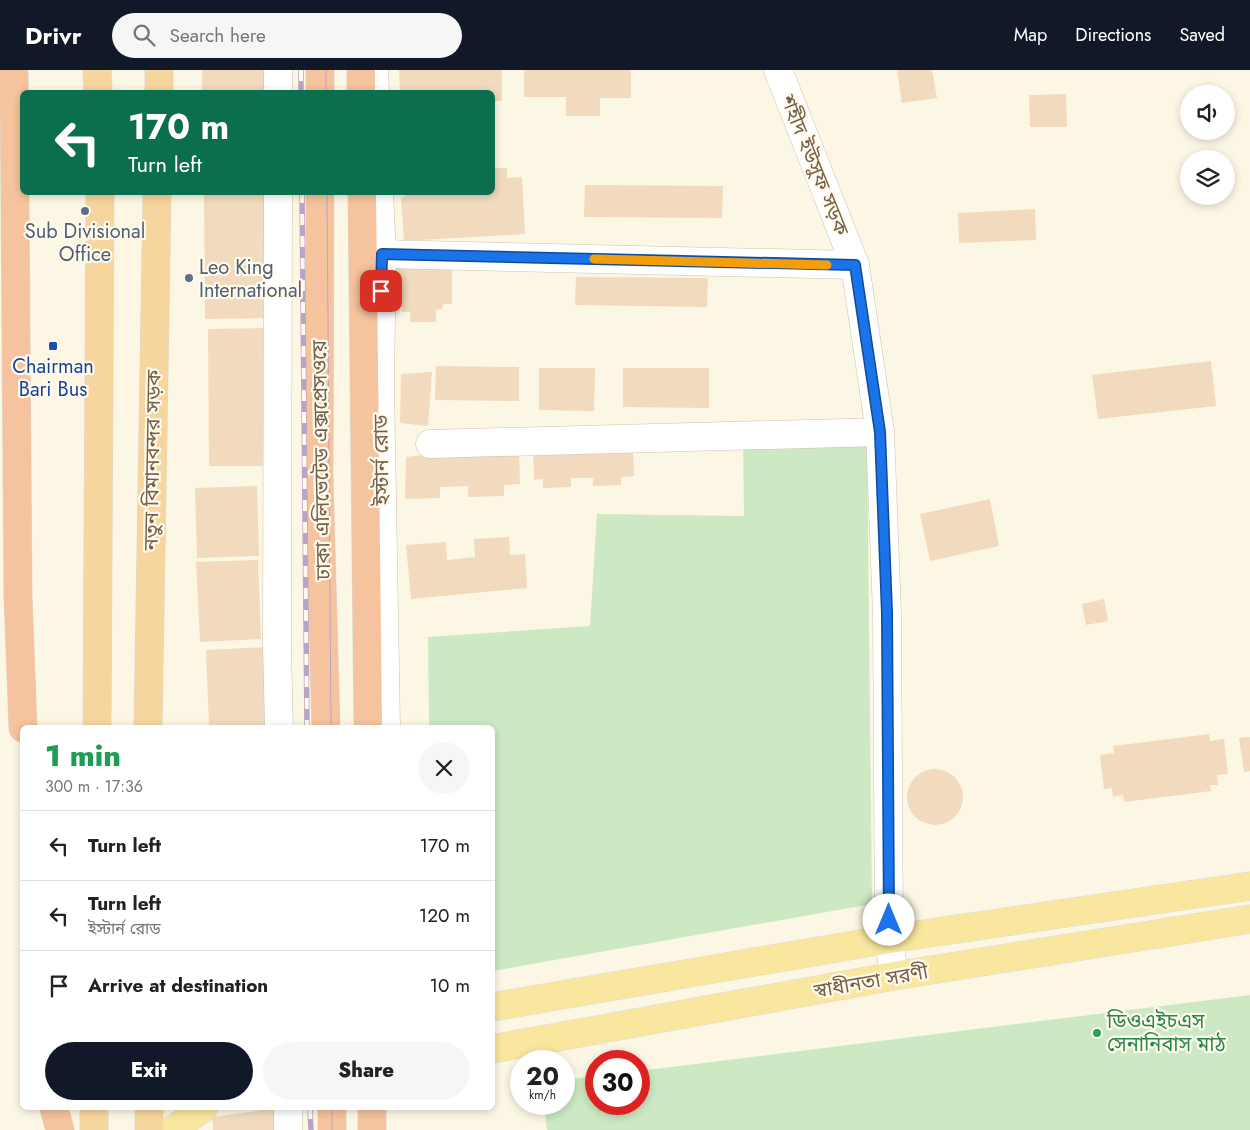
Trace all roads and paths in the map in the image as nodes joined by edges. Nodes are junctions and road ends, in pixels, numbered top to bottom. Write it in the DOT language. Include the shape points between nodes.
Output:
graph roads {
  1 [pos="14,70"];
  2 [pos="97,70"];
  3 [pos="159,70"];
  4 [pos="278,70"];
  5 [pos="320,70"];
  6 [pos="361,70"];
  7 [pos="374,70"];
  8 [pos="778,70"];
  9 [pos="98,90"];
  10 [pos="158,90"];
  11 [pos="278,90"];
  12 [pos="320,90"];
  13 [pos="361,90"];
  14 [pos="375,90"];
  15 [pos="100,195"];
  16 [pos="157,195"];
  17 [pos="278,195"];
  18 [pos="320,195"];
  19 [pos="362,195"];
  20 [pos="379,195"];
  21 [pos="382,254"];
  22 [pos="855,265"];
  23 [pos="880,432"];
  24 [pos="430,444"];
  25 [pos="24,725"];
  26 [pos="97,725"];
  27 [pos="148,725"];
  28 [pos="280,725"];
  29 [pos="326,725"];
  30 [pos="368,725"];
  31 [pos="386,725"];
  32 [pos="1250,886"];
  33 [pos="1250,919"];
  34 [pos="889,940"];
  35 [pos="894,976"];
  36 [pos="495,1006"];
  37 [pos="495,1048"];
  38 [pos="55,1110"];
  39 [pos="94,1110"];
  40 [pos="148,1110"];
  41 [pos="200,1110"];
  42 [pos="288,1110"];
  43 [pos="332,1110"];
  44 [pos="372,1110"];
  45 [pos="379,1110"];
  46 [pos="60,1130"];
  47 [pos="94,1130"];
  48 [pos="149,1130"];
  49 [pos="173,1130"];
  50 [pos="288,1130"];
  51 [pos="332,1130"];
  52 [pos="372,1130"];
  53 [pos="380,1130"];
  1 -- 25 [label="highway" via="18,596"];
  2 -- 9 [label="highway"];
  3 -- 10 [label="highway"];
  4 -- 11 [label="street"];
  5 -- 12 [label="highway"];
  6 -- 13 [label="highway"];
  7 -- 14 [label="street"];
  8 -- 22 [label="street, শহীদ ইউসুফ সড়ক"];
  15 -- 26 [label="highway"];
  16 -- 27 [label="highway, নতুন বিমানবন্দর সড়ক"];
  17 -- 28 [label="street" via="277,646"];
  18 -- 29 [label="highway, ঢাকা এলিভেটেড এক্সপ্রেসওয়ে" via="319,474"];
  19 -- 30 [label="highway"];
  20 -- 21 [label="street, ইস্টার্ন রোড"];
  21 -- 22 [label="street"];
  21 -- 31 [label="street, ইস্টার্ন রোড" via="380,384"];
  22 -- 23 [label="street, শহীদ ইউসুফ সড়ক"];
  23 -- 24 [label="street"];
  23 -- 34 [label="street, শহীদ ইউসুফ সড়ক" via="887,613"];
  32 -- 34 [label="main road, স্বাধীনতা সরণী"];
  33 -- 35 [label="main road, স্বাধীনতা সরণী"];
  34 -- 35 [label="street, শহীদ ইউসুফ সড়ক"];
  34 -- 36 [label="main road, স্বাধীনতা সরণী"];
  35 -- 37 [label="main road, স্বাধীনতা সরণী"];
  38 -- 46 [label="highway"];
  39 -- 47 [label="highway"];
  40 -- 48 [label="highway"];
  41 -- 49 [label="main road"];
  42 -- 50 [label="street"];
  43 -- 51 [label="highway"];
  44 -- 52 [label="highway"];
  45 -- 53 [label="street"];
}
